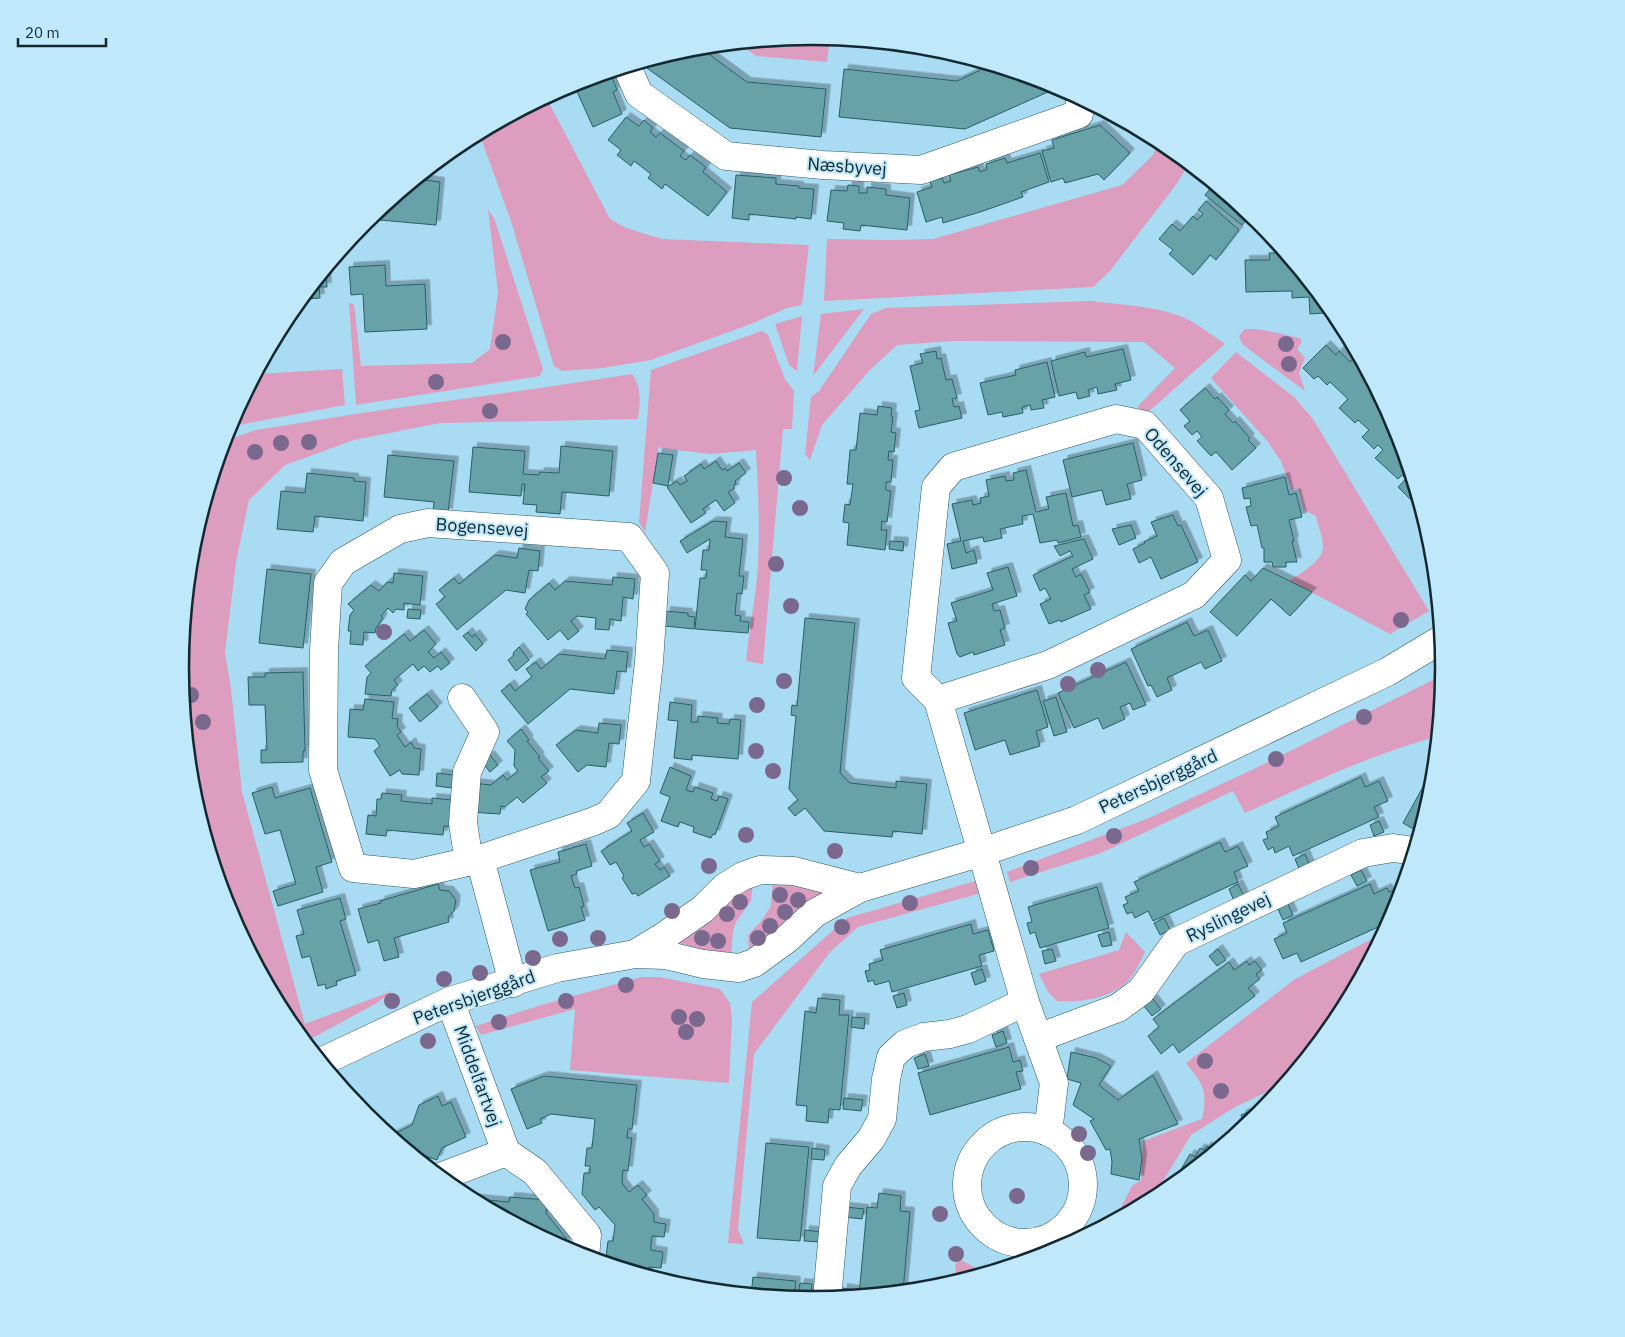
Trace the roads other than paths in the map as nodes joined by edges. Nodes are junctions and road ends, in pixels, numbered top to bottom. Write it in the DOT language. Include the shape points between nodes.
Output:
graph roads {
  1 [pos="629,73"];
  2 [pos="1080,105"];
  3 [pos="1435,643"];
  4 [pos="462,698"];
  5 [pos="938,700"];
  6 [pos="1409,851"];
  7 [pos="982,852"];
  8 [pos="474,860"];
  9 [pos="860,888"];
  10 [pos="635,954"];
  11 [pos="513,983"];
  12 [pos="450,1001"];
  13 [pos="1025,1002"];
  14 [pos="1038,1038"];
  15 [pos="327,1059"];
  16 [pos="1048,1132"];
  17 [pos="506,1152"];
  18 [pos="448,1174"];
  19 [pos="1082,1226"];
  20 [pos="586,1249"];
  21 [pos="829,1292"];
  1 -- 2 [label="street, Næsbyvej" via="639,94 726,156 823,165 921,170 1079,114"];
  3 -- 7 [label="street, Petersbjerggård" via="1387,672 1077,820"];
  4 -- 8 [label="street" via="485,732 467,772 462,823"];
  5 -- 5 [label="street, Odensevej" via="1048,665 1194,595 1227,560 1209,498 1145,425 1116,418 953,467 936,487 916,678"];
  5 -- 7 [label="street, Odensevej"];
  6 -- 14 [label="street, Ryslingevej" via="1393,848 1363,853 1176,942 1141,990 1118,1008"];
  7 -- 9 [label="street, Petersbjerggård"];
  7 -- 13 [label="street"];
  8 -- 8 [label="street, Bogensevej" via="608,815 636,781 655,573 629,537 428,523 400,529 343,562 328,583 323,770 353,868 414,874"];
  8 -- 11 [label="street"];
  9 -- 10 [label="street, Petersbjerggård" via="815,913 754,963 739,968 665,955"];
  9 -- 10 [label="street, Petersbjerggård" via="794,871 760,870 725,887 703,909"];
  10 -- 11 [label="street, Petersbjerggård" via="557,968"];
  11 -- 12 [label="street, Petersbjerggård"];
  12 -- 15 [label="street, Petersbjerggård"];
  12 -- 17 [label="street, Middelfartvej"];
  13 -- 14 [label="street"];
  13 -- 21 [label="street" via="968,1029 905,1044 892,1057 882,1119 837,1186"];
  14 -- 16 [label="street" via="1054,1083"];
  16 -- 19 [label="street" via="1073,1151 1082,1169"];
  16 -- 19 [label="street" via="1036,1128 1015,1128 1000,1132 985,1142 974,1156 967,1174 966,1192 973,1213 986,1230 1010,1242 1028,1244 1049,1239 1066,1228"];
  17 -- 18 [label="street"];
  17 -- 20 [label="street" via="536,1172 587,1235"];
}
